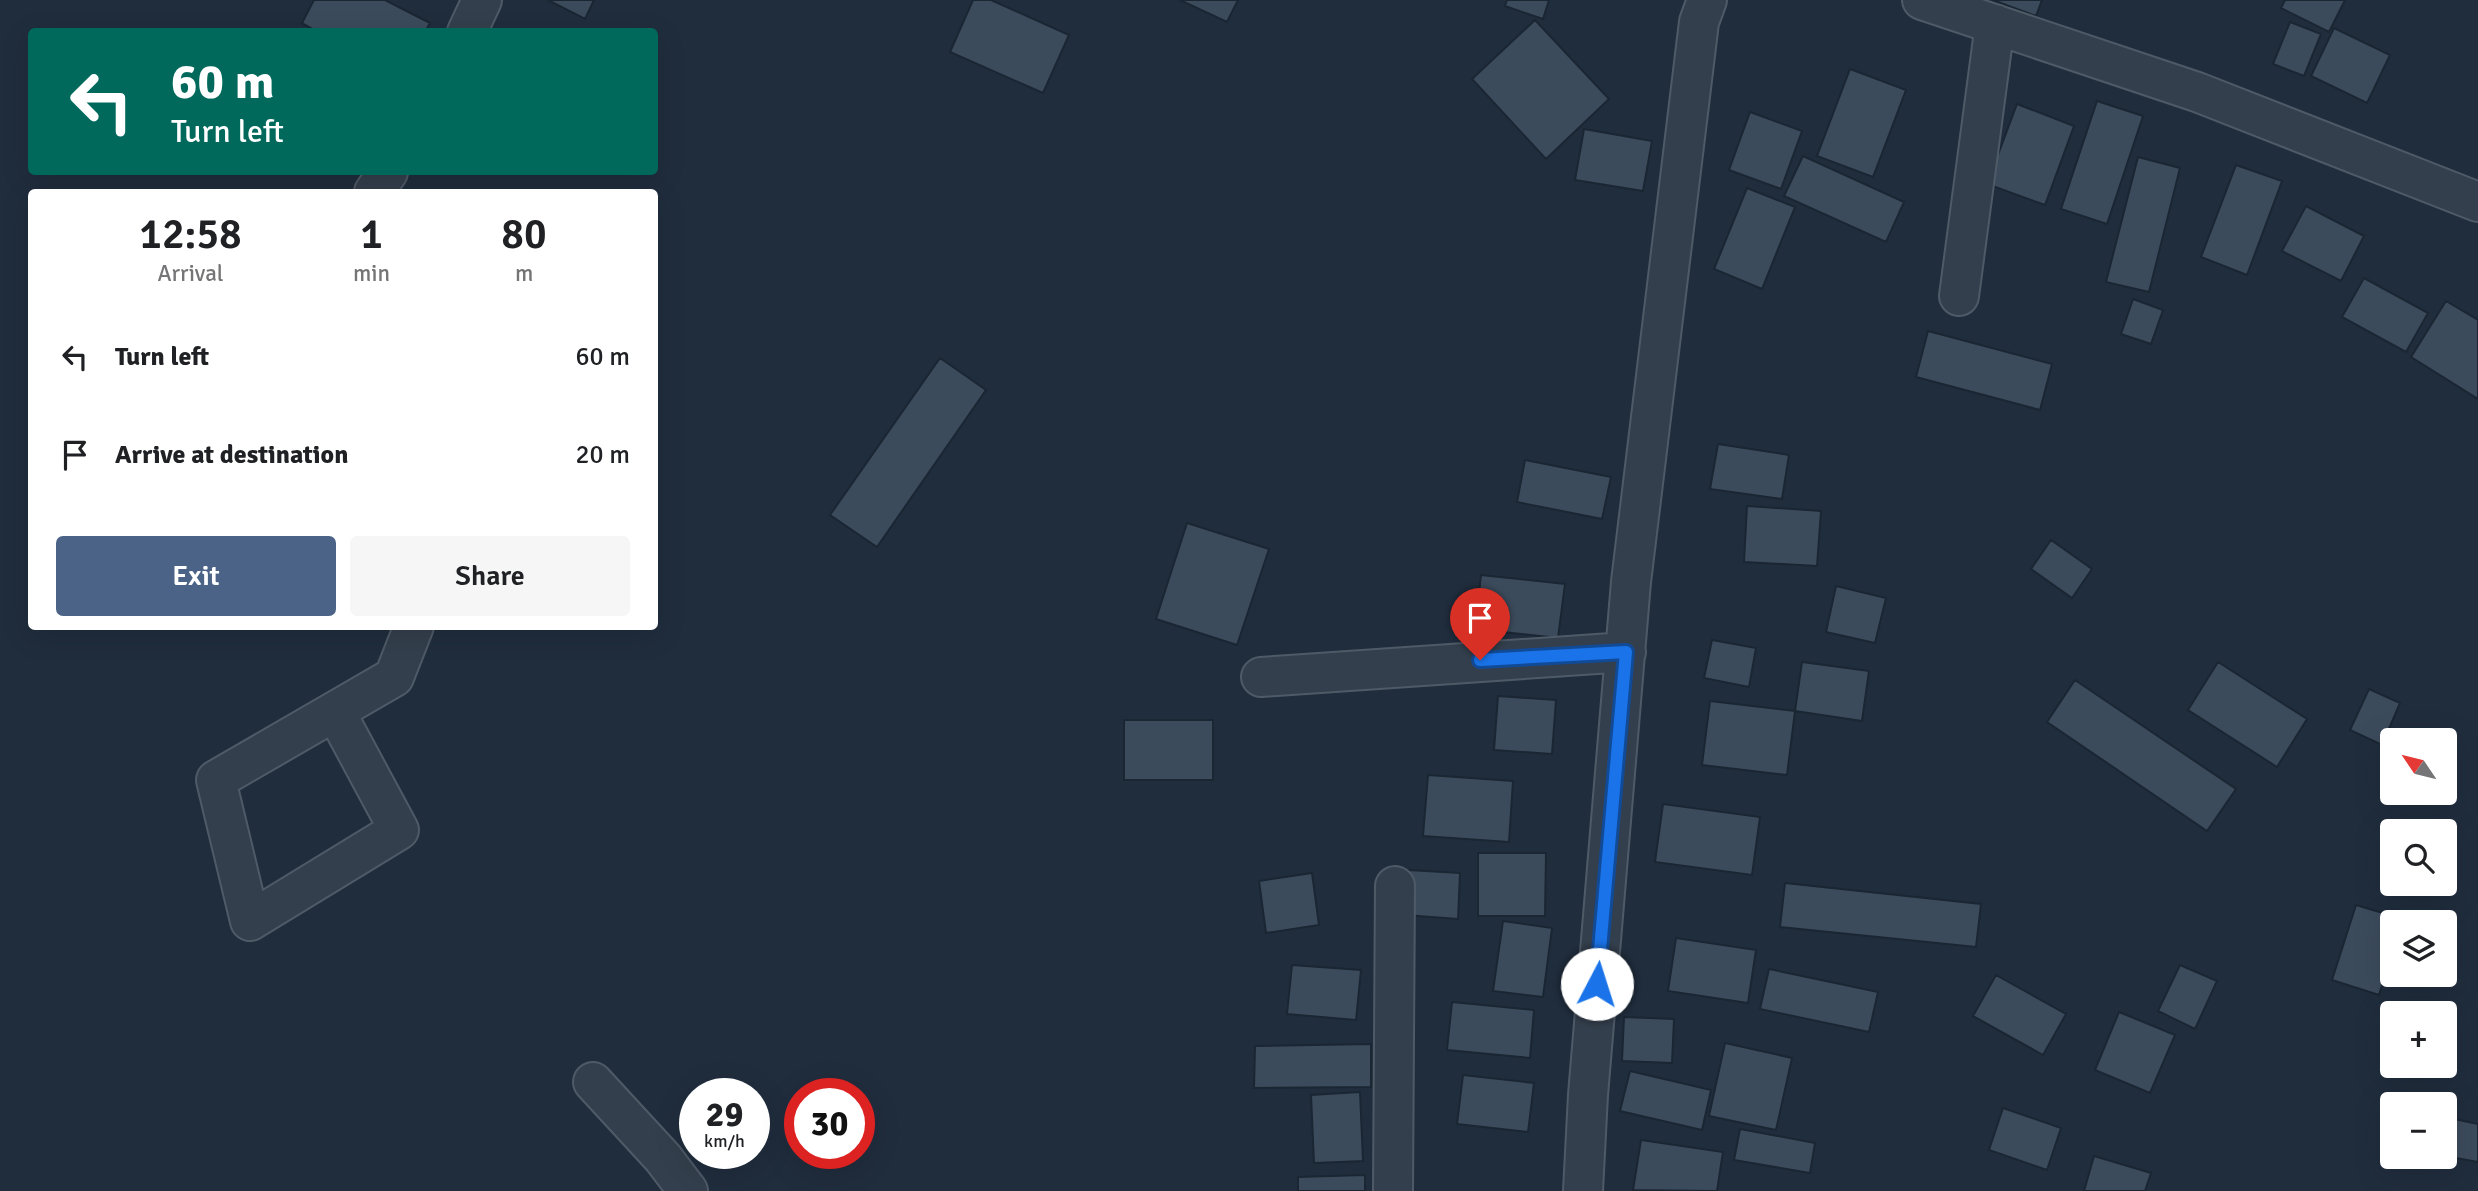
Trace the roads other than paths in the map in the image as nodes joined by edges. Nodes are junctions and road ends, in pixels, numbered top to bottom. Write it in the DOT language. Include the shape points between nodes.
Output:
graph roads {
  1 [pos="482,0"];
  2 [pos="1707,0"];
  3 [pos="1922,0"];
  4 [pos="1995,24"];
  5 [pos="469,28"];
  6 [pos="2478,202"];
  7 [pos="1958,296"];
  8 [pos="412,630"];
  9 [pos="1626,652"];
  10 [pos="1261,677"];
  11 [pos="335,711"];
  12 [pos="1395,886"];
  13 [pos="593,1082"];
  14 [pos="688,1191"];
  15 [pos="1393,1191"];
  16 [pos="1583,1191"];
  1 -- 5 [label="street"];
  2 -- 9 [label="street" via="1699,22"];
  3 -- 4 [label="street"];
  4 -- 6 [label="street" via="2197,92"];
  4 -- 7 [label="street"];
  8 -- 11 [label="street" via="394,677"];
  9 -- 10 [label="street"];
  9 -- 16 [label="street"];
  11 -- 11 [label="street" via="216,780 250,921 399,830"];
  12 -- 15 [label="street"];
  13 -- 14 [label="street"];
}
